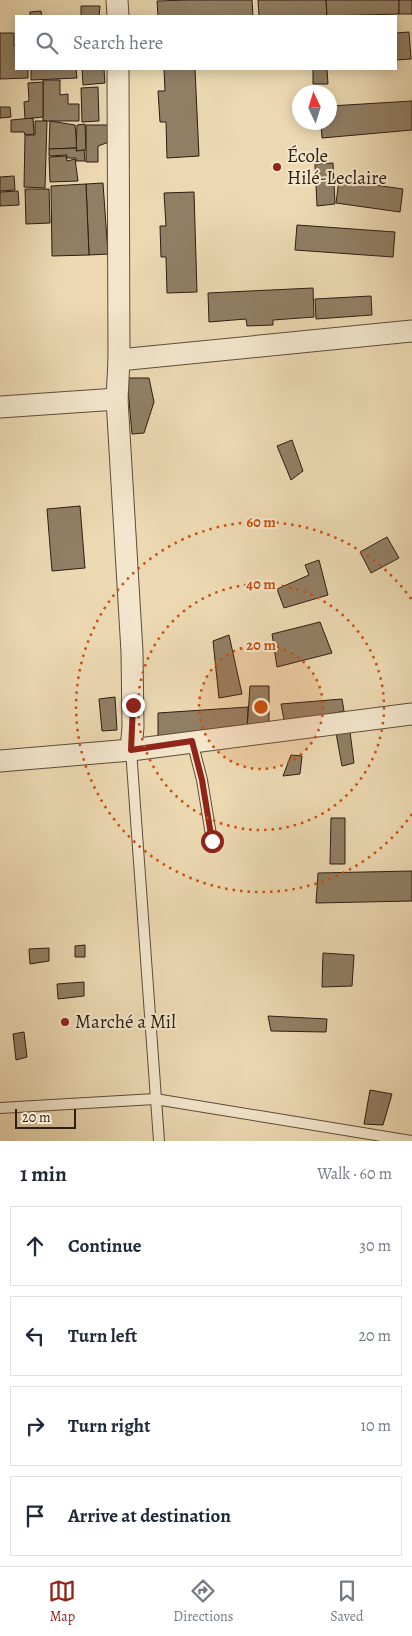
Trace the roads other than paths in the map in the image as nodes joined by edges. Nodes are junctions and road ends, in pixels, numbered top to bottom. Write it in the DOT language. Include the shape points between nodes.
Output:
graph roads {
  1 [pos="117,0"];
  2 [pos="118,15"];
  3 [pos="118,70"];
  4 [pos="412,331"];
  5 [pos="119,360"];
  6 [pos="117,399"];
  7 [pos="0,407"];
  8 [pos="412,714"];
  9 [pos="192,741"];
  10 [pos="131,750"];
  11 [pos="0,760"];
  12 [pos="212,841"];
  13 [pos="155,1099"];
  14 [pos="0,1108"];
  15 [pos="412,1140"];
  16 [pos="159,1141"];
  1 -- 2 [label="street"];
  3 -- 5 [label="street"];
  4 -- 5 [label="street"];
  5 -- 6 [label="street"];
  6 -- 7 [label="street"];
  6 -- 10 [label="street" via="132,652"];
  8 -- 9 [label="street"];
  9 -- 10 [label="street"];
  9 -- 12 [label="lane"];
  10 -- 11 [label="street"];
  10 -- 13 [label="lane"];
  13 -- 14 [label="lane"];
  13 -- 15 [label="lane"];
  13 -- 16 [label="lane"];
}
